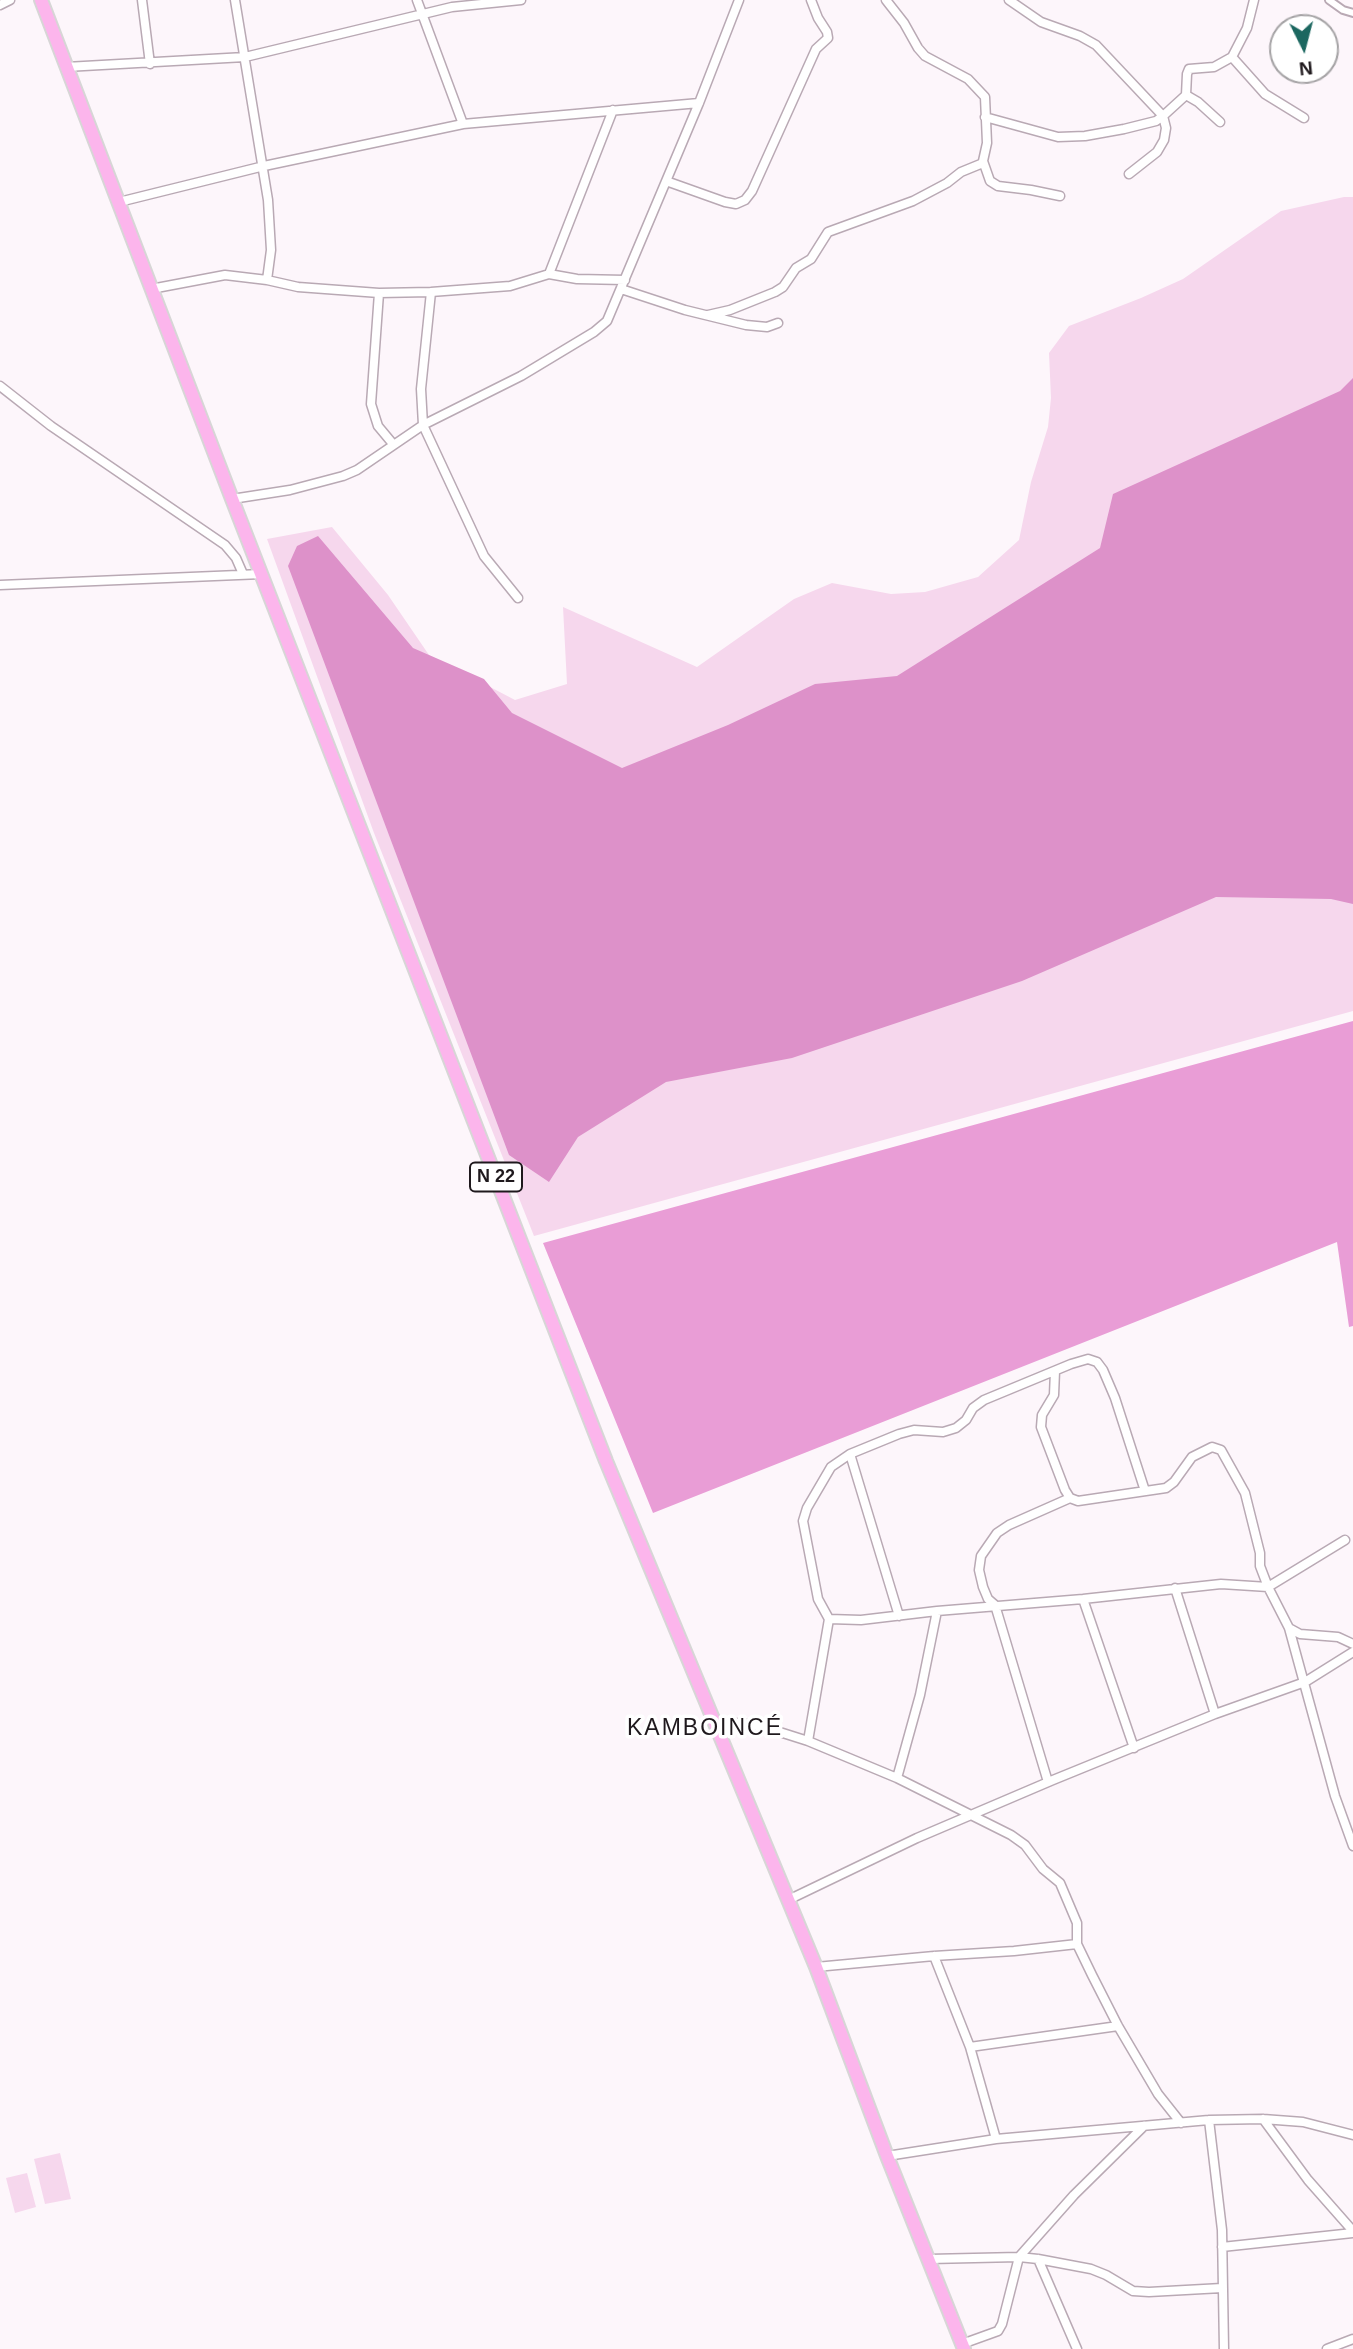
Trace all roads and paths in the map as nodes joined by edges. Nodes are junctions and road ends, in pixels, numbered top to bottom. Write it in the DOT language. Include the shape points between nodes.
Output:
graph roads {
  1 [pos="10,0"];
  2 [pos="41,0"];
  3 [pos="142,0"];
  4 [pos="235,0"];
  5 [pos="417,0"];
  6 [pos="521,0"];
  7 [pos="739,0"];
  8 [pos="811,0"];
  9 [pos="886,0"];
  10 [pos="1009,0"];
  11 [pos="1254,0"];
  12 [pos="1329,0"];
  13 [pos="0,5"];
  14 [pos="1353,13"];
  15 [pos="422,16"];
  16 [pos="245,57"];
  17 [pos="1232,57"];
  18 [pos="150,64"];
  19 [pos="66,67"];
  20 [pos="1186,95"];
  21 [pos="699,103"];
  22 [pos="613,110"];
  23 [pos="1163,116"];
  24 [pos="985,117"];
  25 [pos="1304,118"];
  26 [pos="1220,122"];
  27 [pos="463,124"];
  28 [pos="983,163"];
  29 [pos="264,166"];
  30 [pos="1129,174"];
  31 [pos="666,181"];
  32 [pos="1060,196"];
  33 [pos="119,202"];
  34 [pos="549,274"];
  35 [pos="267,280"];
  36 [pos="625,280"];
  37 [pos="151,289"];
  38 [pos="621,289"];
  39 [pos="431,292"];
  40 [pos="379,293"];
  41 [pos="708,315"];
  42 [pos="778,323"];
  43 [pos="0,387"];
  44 [pos="423,425"];
  45 [pos="393,444"];
  46 [pos="232,499"];
  47 [pos="243,574"];
  48 [pos="261,574"];
  49 [pos="0,585"];
  50 [pos="518,598"];
  51 [pos="1055,1370"];
  52 [pos="850,1454"];
  53 [pos="1145,1491"];
  54 [pos="1070,1497"];
  55 [pos="1345,1540"];
  56 [pos="1268,1587"];
  57 [pos="1175,1588"];
  58 [pos="1083,1599"];
  59 [pos="995,1605"];
  60 [pos="937,1611"];
  61 [pos="899,1616"];
  62 [pos="829,1619"];
  63 [pos="1289,1629"];
  64 [pos="1353,1644"];
  65 [pos="1353,1652"];
  66 [pos="1305,1682"];
  67 [pos="1215,1714"];
  68 [pos="714,1724"];
  69 [pos="808,1741"];
  70 [pos="1133,1748"];
  71 [pos="897,1778"];
  72 [pos="1048,1782"];
  73 [pos="972,1815"];
  74 [pos="1352,1841"];
  75 [pos="788,1899"];
  76 [pos="1076,1944"];
  77 [pos="934,1956"];
  78 [pos="816,1967"];
  79 [pos="1118,2026"];
  80 [pos="970,2047"];
  81 [pos="1263,2119"];
  82 [pos="1209,2120"];
  83 [pos="1181,2123"];
  84 [pos="1144,2126"];
  85 [pos="1353,2135"];
  86 [pos="996,2139"];
  87 [pos="887,2156"];
  88 [pos="1353,2232"];
  89 [pos="1222,2247"];
  90 [pos="1019,2257"];
  91 [pos="929,2259"];
  92 [pos="1038,2259"];
  93 [pos="1222,2288"];
  94 [pos="1353,2339"];
  95 [pos="963,2346"];
  96 [pos="1077,2349"];
  97 [pos="1224,2349"];
  98 [pos="1327,2349"];
  1 -- 13 [label="street"];
  2 -- 19 [label="main road, N 22"];
  3 -- 18 [label="street"];
  4 -- 16 [label="street"];
  5 -- 15 [label="street"];
  6 -- 15 [label="street" via="452,7"];
  7 -- 21 [label="street"];
  8 -- 31 [label="street" via="828,38 816,49 745,201 725,202"];
  9 -- 24 [label="street" via="925,56 968,79 982,93"];
  10 -- 23 [label="street" via="1041,22 1096,45"];
  11 -- 17 [label="street" via="1247,28"];
  12 -- 14 [label="street"];
  15 -- 16 [label="street"];
  15 -- 27 [label="street"];
  16 -- 18 [label="street"];
  16 -- 29 [label="street"];
  17 -- 20 [label="street" via="1214,67 1188,71"];
  17 -- 25 [label="street" via="1265,94"];
  18 -- 19 [label="street"];
  19 -- 33 [label="main road, N 22"];
  20 -- 23 [label="street"];
  20 -- 26 [label="street"];
  21 -- 22 [label="street"];
  21 -- 31 [label="street"];
  22 -- 27 [label="street"];
  22 -- 34 [label="street"];
  23 -- 24 [label="street" via="1124,130 1058,137"];
  23 -- 30 [label="street" via="1166,128 1161,146"];
  24 -- 28 [label="street"];
  27 -- 29 [label="street"];
  28 -- 32 [label="street" via="990,181 998,186"];
  28 -- 41 [label="street" via="913,201 828,232 811,259 796,268 783,287"];
  29 -- 33 [label="street"];
  29 -- 35 [label="street" via="271,250"];
  31 -- 36 [label="street"];
  33 -- 37 [label="main road, N 22"];
  34 -- 36 [label="street"];
  34 -- 39 [label="street" via="510,286"];
  35 -- 37 [label="street" via="225,275"];
  35 -- 40 [label="street"];
  36 -- 38 [label="street"];
  37 -- 46 [label="main road, N 22"];
  38 -- 41 [label="street"];
  38 -- 44 [label="street" via="603,326 521,376"];
  39 -- 40 [label="street"];
  39 -- 44 [label="street" via="421,389"];
  40 -- 45 [label="street" via="372,404 378,426"];
  41 -- 42 [label="street" via="757,327"];
  43 -- 47 [label="street" via="225,545"];
  44 -- 45 [label="street"];
  44 -- 50 [label="street" via="484,555"];
  45 -- 46 [label="street" via="343,477"];
  46 -- 48 [label="main road, N 22"];
  47 -- 48 [label="street"];
  47 -- 49 [label="street"];
  48 -- 68 [label="main road, N 22" via="606,1461"];
  51 -- 52 [label="street" via="984,1400 956,1428 914,1430"];
  51 -- 53 [label="street" via="1088,1359 1103,1370"];
  51 -- 54 [label="street" via="1054,1395 1040,1420"];
  52 -- 61 [label="street"];
  52 -- 62 [label="street" via="831,1467 803,1521 818,1600"];
  53 -- 54 [label="street" via="1077,1501"];
  53 -- 56 [label="street" via="1170,1486 1186,1463 1203,1450 1221,1450 1245,1493"];
  54 -- 59 [label="street" via="1009,1525 987,1546 979,1570 988,1599"];
  55 -- 56 [label="street"];
  56 -- 57 [label="street" via="1221,1584"];
  56 -- 63 [label="street"];
  57 -- 58 [label="street"];
  57 -- 67 [label="street"];
  58 -- 59 [label="street"];
  58 -- 70 [label="street"];
  59 -- 60 [label="street"];
  59 -- 72 [label="street"];
  60 -- 61 [label="street"];
  60 -- 71 [label="street"];
  61 -- 62 [label="street"];
  62 -- 69 [label="street"];
  63 -- 64 [label="street"];
  63 -- 66 [label="street"];
  65 -- 66 [label="street"];
  66 -- 67 [label="street"];
  66 -- 74 [label="street" via="1335,1796"];
  67 -- 70 [label="street"];
  68 -- 69 [label="street" via="742,1723"];
  68 -- 75 [label="main road, N 22"];
  69 -- 71 [label="street"];
  70 -- 72 [label="street"];
  71 -- 73 [label="street"];
  72 -- 73 [label="street"];
  73 -- 75 [label="street"];
  73 -- 76 [label="street" via="1024,1845 1060,1883 1077,1923"];
  75 -- 78 [label="main road, N 22"];
  76 -- 77 [label="street"];
  76 -- 79 [label="street"];
  77 -- 78 [label="street"];
  77 -- 80 [label="street"];
  78 -- 87 [label="main road, N 22"];
  79 -- 80 [label="street"];
  79 -- 83 [label="street"];
  80 -- 86 [label="street"];
  81 -- 82 [label="street"];
  81 -- 85 [label="street" via="1303,2122"];
  81 -- 88 [label="street"];
  82 -- 83 [label="street"];
  82 -- 89 [label="street"];
  83 -- 84 [label="street"];
  84 -- 86 [label="street"];
  84 -- 90 [label="street"];
  86 -- 87 [label="street"];
  87 -- 91 [label="main road, N 22"];
  88 -- 89 [label="street"];
  89 -- 93 [label="street"];
  90 -- 91 [label="street"];
  90 -- 92 [label="street"];
  90 -- 95 [label="street" via="998,2331"];
  91 -- 95 [label="main road, N 22"];
  92 -- 93 [label="street" via="1106,2274 1133,2291"];
  92 -- 96 [label="street"];
  93 -- 97 [label="street"];
  94 -- 98 [label="street"];
}
